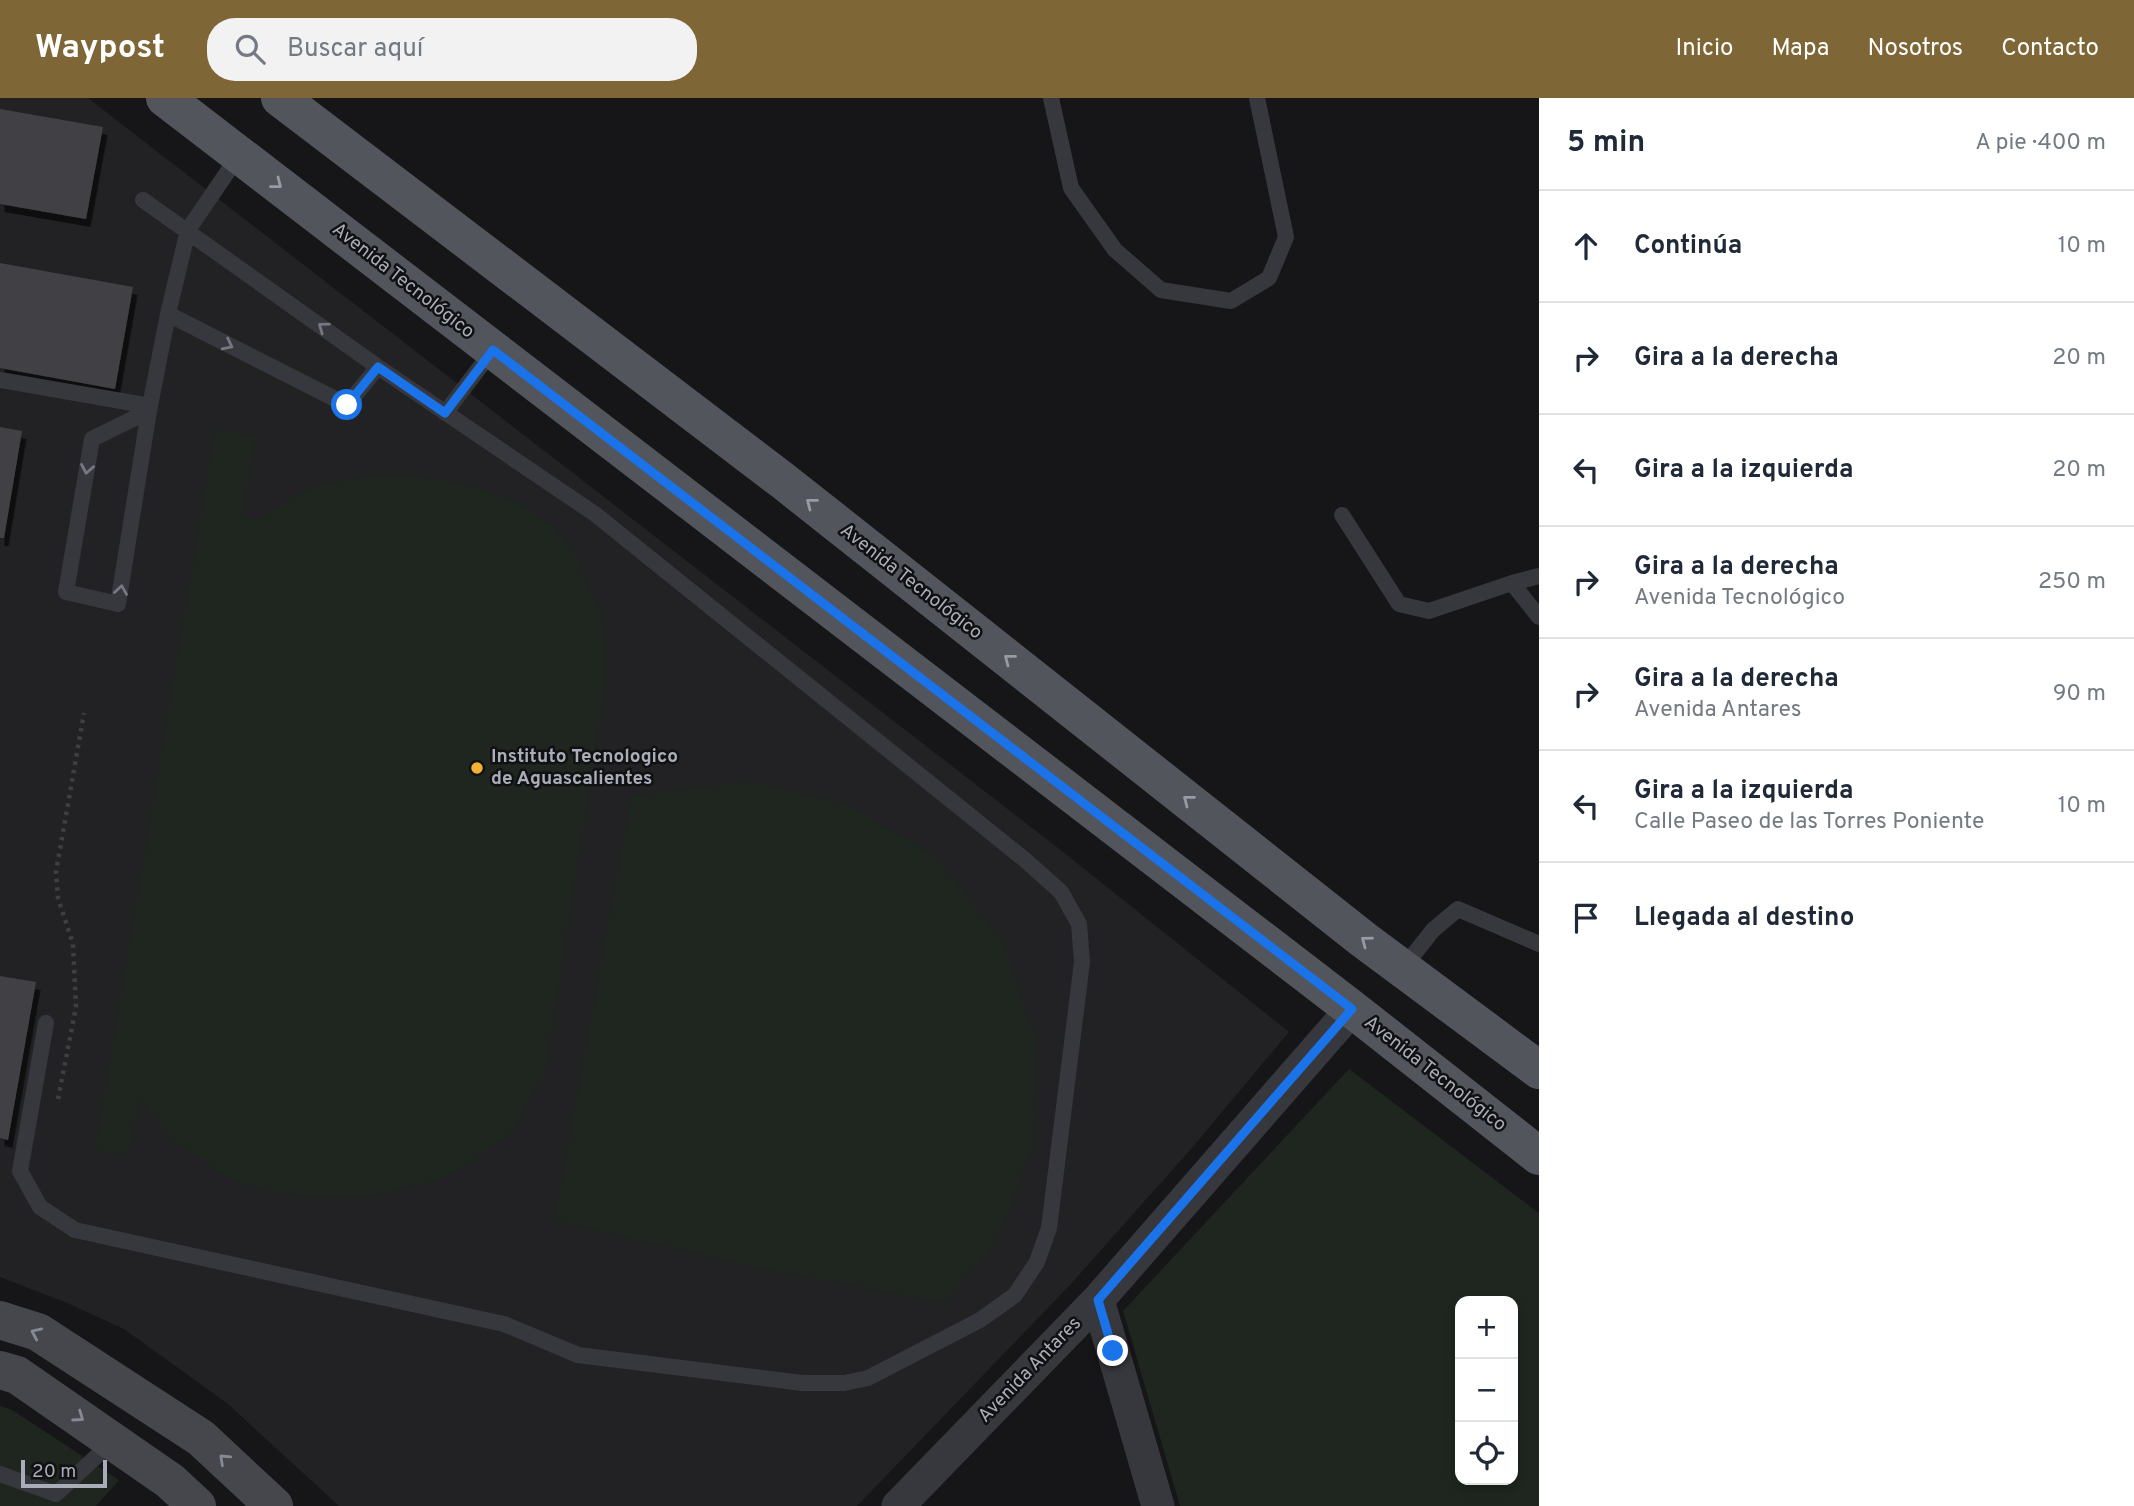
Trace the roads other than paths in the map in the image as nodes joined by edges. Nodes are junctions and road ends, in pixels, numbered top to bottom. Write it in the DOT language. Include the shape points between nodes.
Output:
graph roads {
  1 [pos="165,98"];
  2 [pos="280,98"];
  3 [pos="1051,98"];
  4 [pos="1257,98"];
  5 [pos="239,155"];
  6 [pos="143,200"];
  7 [pos="188,230"];
  8 [pos="168,314"];
  9 [pos="493,350"];
  10 [pos="378,367"];
  11 [pos="0,380"];
  12 [pos="149,409"];
  13 [pos="445,413"];
  14 [pos="1342,515"];
  15 [pos="1539,576"];
  16 [pos="1512,583"];
  17 [pos="1539,617"];
  18 [pos="1539,944"];
  19 [pos="1403,968"];
  20 [pos="1451,1005"];
  21 [pos="1352,1009"];
  22 [pos="46,1024"];
  23 [pos="1539,1070"];
  24 [pos="1539,1096"];
  25 [pos="1539,1156"];
  26 [pos="1098,1300"];
  27 [pos="0,1320"];
  28 [pos="0,1370"];
  29 [pos="113,1441"];
  30 [pos="0,1474"];
  31 [pos="197,1506"];
  32 [pos="274,1506"];
  33 [pos="898,1506"];
  34 [pos="1158,1506"];
  1 -- 5 [label="main road, Avenida Tecnológico"];
  19 -- 2 [label="main road, Avenida Tecnológico, one-way" via="782,480"];
  3 -- 4 [label="lane" via="1071,188 1115,250 1161,290 1231,301 1269,278 1286,237"];
  5 -- 7 [label="lane"];
  5 -- 9 [label="main road, Avenida Tecnológico, one-way"];
  6 -- 7 [label="lane"];
  7 -- 8 [label="lane"];
  10 -- 7 [label="lane, one-way"];
  8 -- 10 [label="lane, one-way" via="347,405"];
  8 -- 12 [label="lane"];
  9 -- 13 [label="lane"];
  9 -- 21 [label="main road, Avenida Tecnológico"];
  10 -- 13 [label="lane"];
  11 -- 12 [label="lane"];
  12 -- 12 [label="lane, one-way" via="92,439 66,592 118,604"];
  13 -- 22 [label="lane" via="595,514 1061,892 1079,924 1082,962 1049,1228 1037,1262 1015,1296 980,1320 868,1378 802,1383 578,1355 504,1324 75,1230 40,1207 20,1171"];
  14 -- 16 [label="lane" via="1399,604 1429,611"];
  15 -- 16 [label="lane"];
  16 -- 17 [label="lane"];
  18 -- 19 [label="lane" via="1458,909 1433,930"];
  19 -- 20 [label="main road, Avenida Tecnológico"];
  20 -- 23 [label="main road, Avenida Tecnológico"];
  20 -- 24 [label="main road" via="1468,1041"];
  21 -- 25 [label="main road, Avenida Tecnológico"];
  21 -- 26 [label="street, Avenida Antares"];
  26 -- 33 [label="street, Avenida Antares"];
  26 -- 34 [label="street"];
  32 -- 27 [label="main road, one-way" via="201,1438 38,1332"];
  28 -- 29 [label="main road, one-way" via="17,1375"];
  29 -- 30 [label="lane" via="56,1494"];
  29 -- 31 [label="main road"];
}
